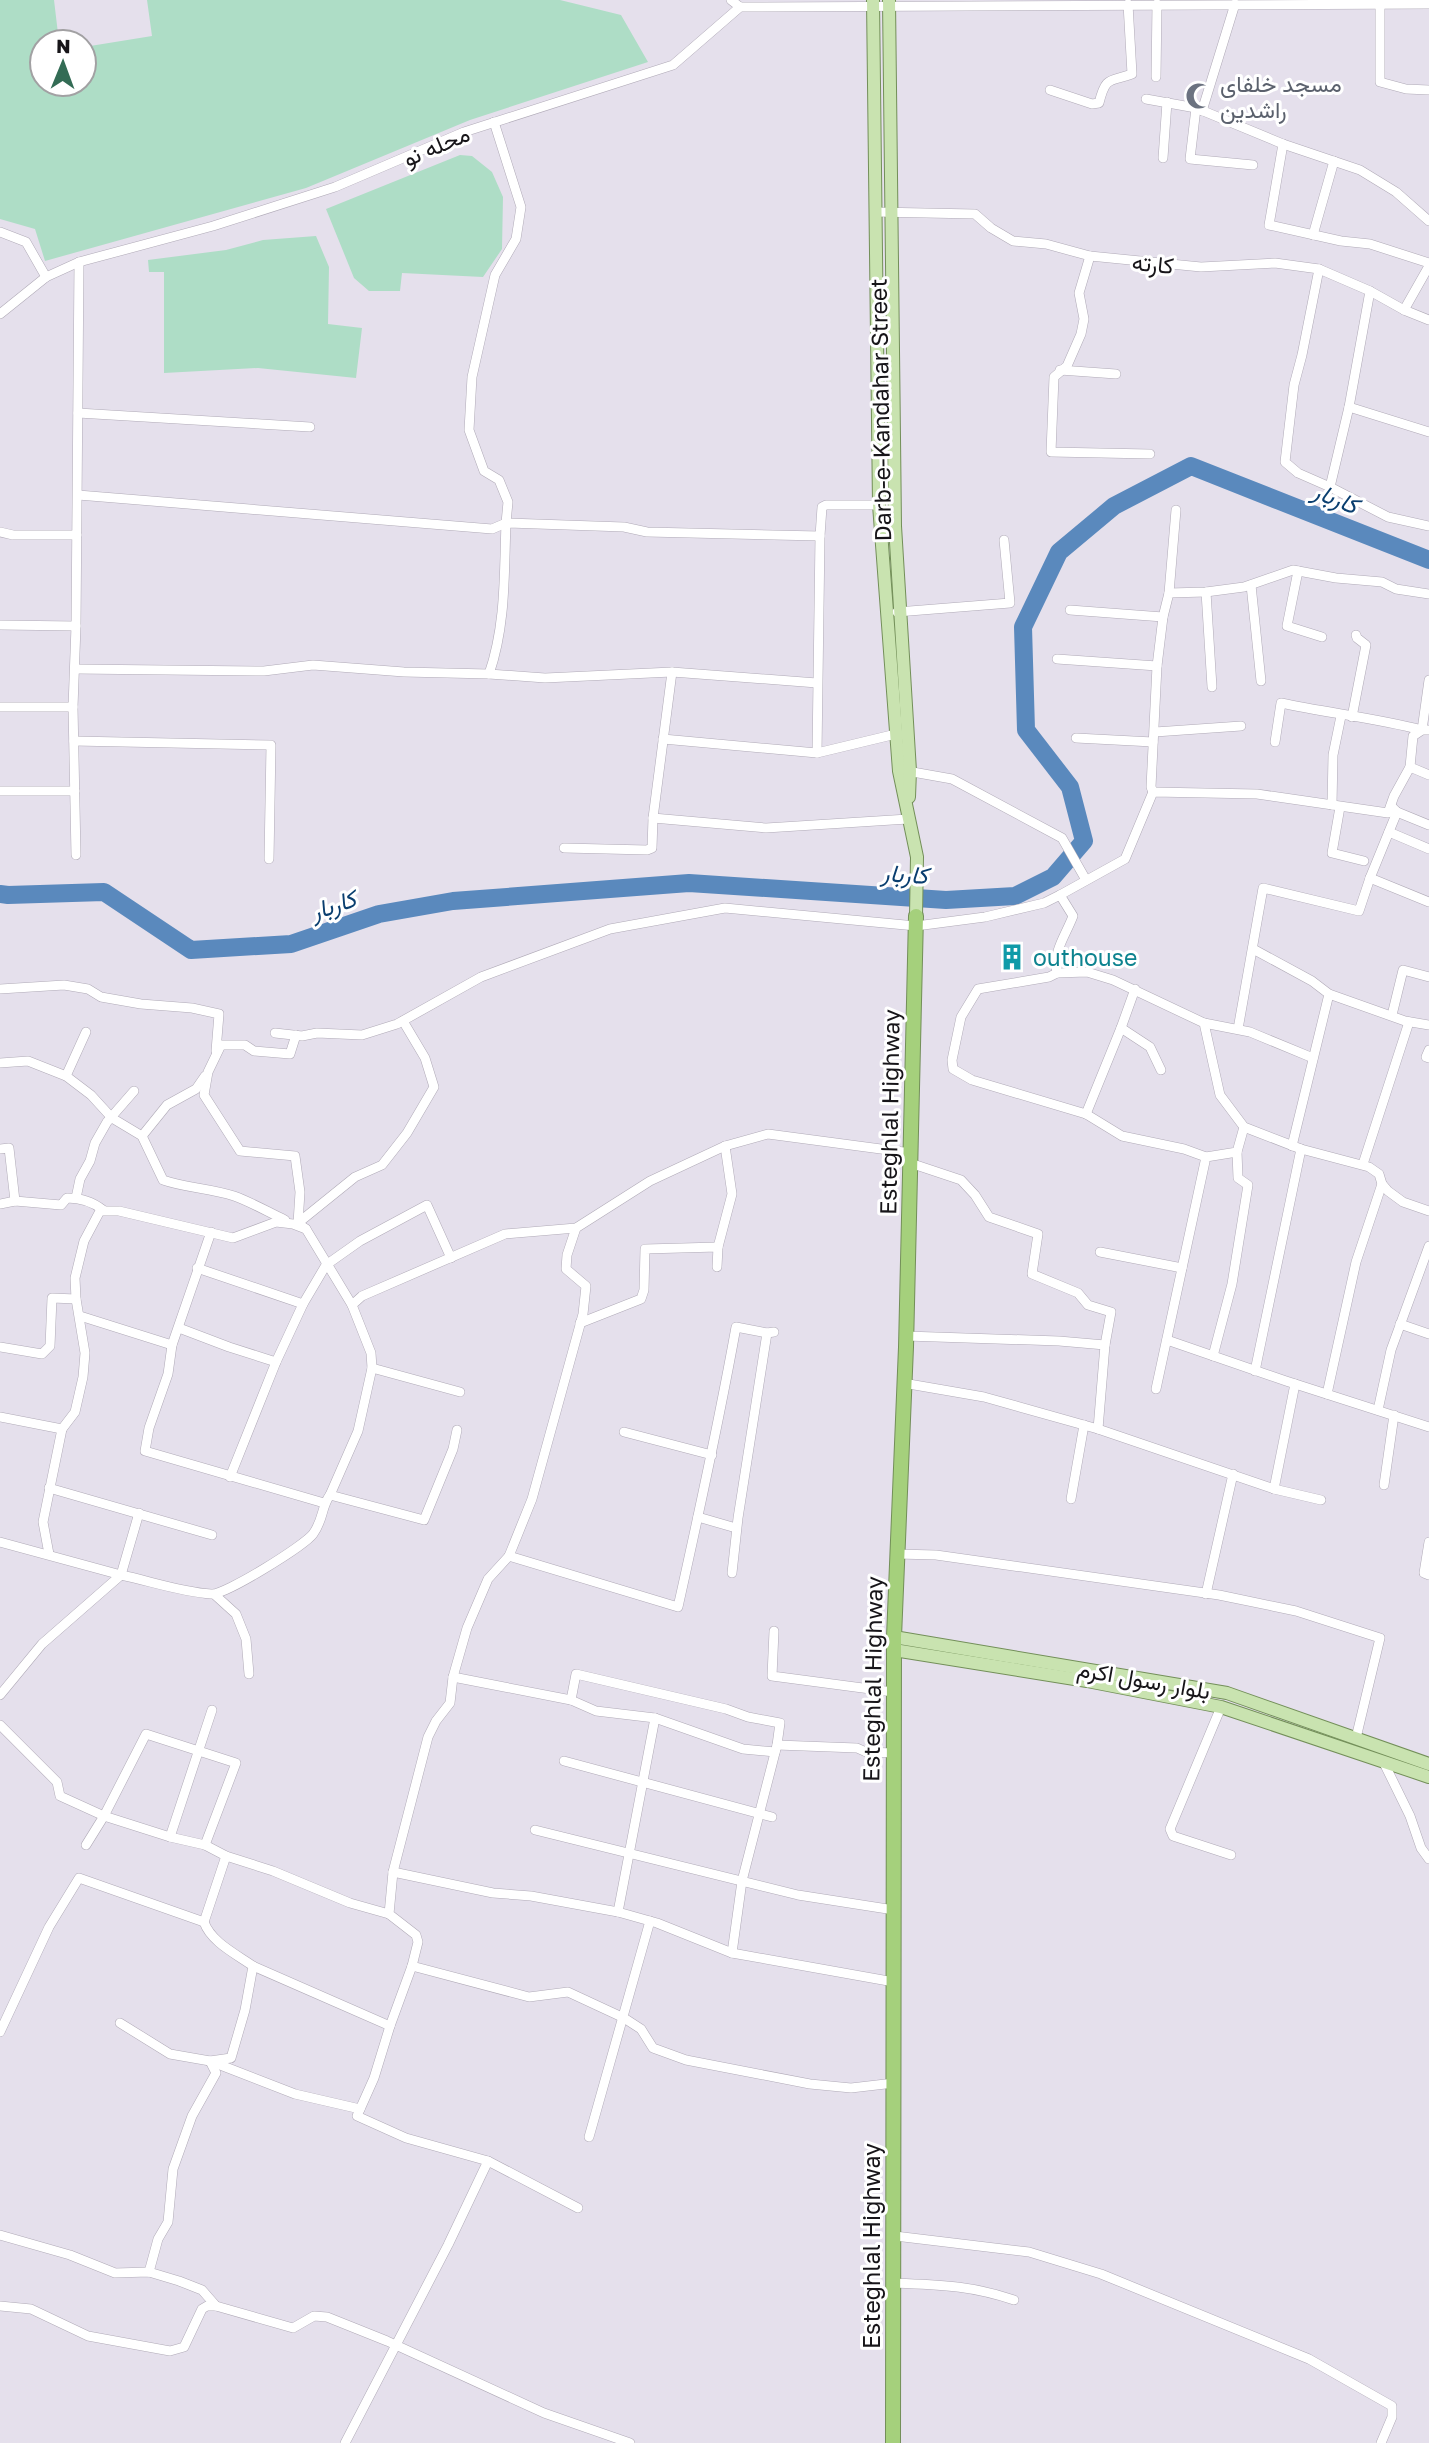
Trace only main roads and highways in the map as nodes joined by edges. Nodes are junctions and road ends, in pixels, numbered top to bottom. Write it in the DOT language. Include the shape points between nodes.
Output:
graph roads {
  1 [pos="873,3"];
  2 [pos="889,3"];
  3 [pos="894,612"];
  4 [pos="904,771"];
  5 [pos="916,921"];
  6 [pos="894,1644"];
  7 [pos="1385,1754"];
  8 [pos="1429,1764"];
  9 [pos="1429,1777"];
  10 [pos="893,2443"];
  1 -- 3 [label="main road, Darb-e-Kandahar Street" via="879,505"];
  2 -- 3 [label="main road, Darb-e-Kandahar Street"];
  3 -- 4 [label="main road, Darb-e-Kandahar Street"];
  3 -- 4 [label="main road, Darb-e-Kandahar Street" via="896,734"];
  4 -- 5 [label="main road, Darb-e-Kandahar Street" via="917,857"];
  5 -- 6 [label="highway, Esteghlal Highway"];
  6 -- 7 [label="main road, بلوار رسول اکرم" via="1221,1707"];
  6 -- 7 [label="main road, بلوار رسول اکرم" via="1227,1693 1356,1738"];
  6 -- 10 [label="highway, Esteghlal Highway"];
  7 -- 8 [label="main road, بلوار رسول اکرم"];
  7 -- 9 [label="main road, بلوار رسول اکرم"];
}
